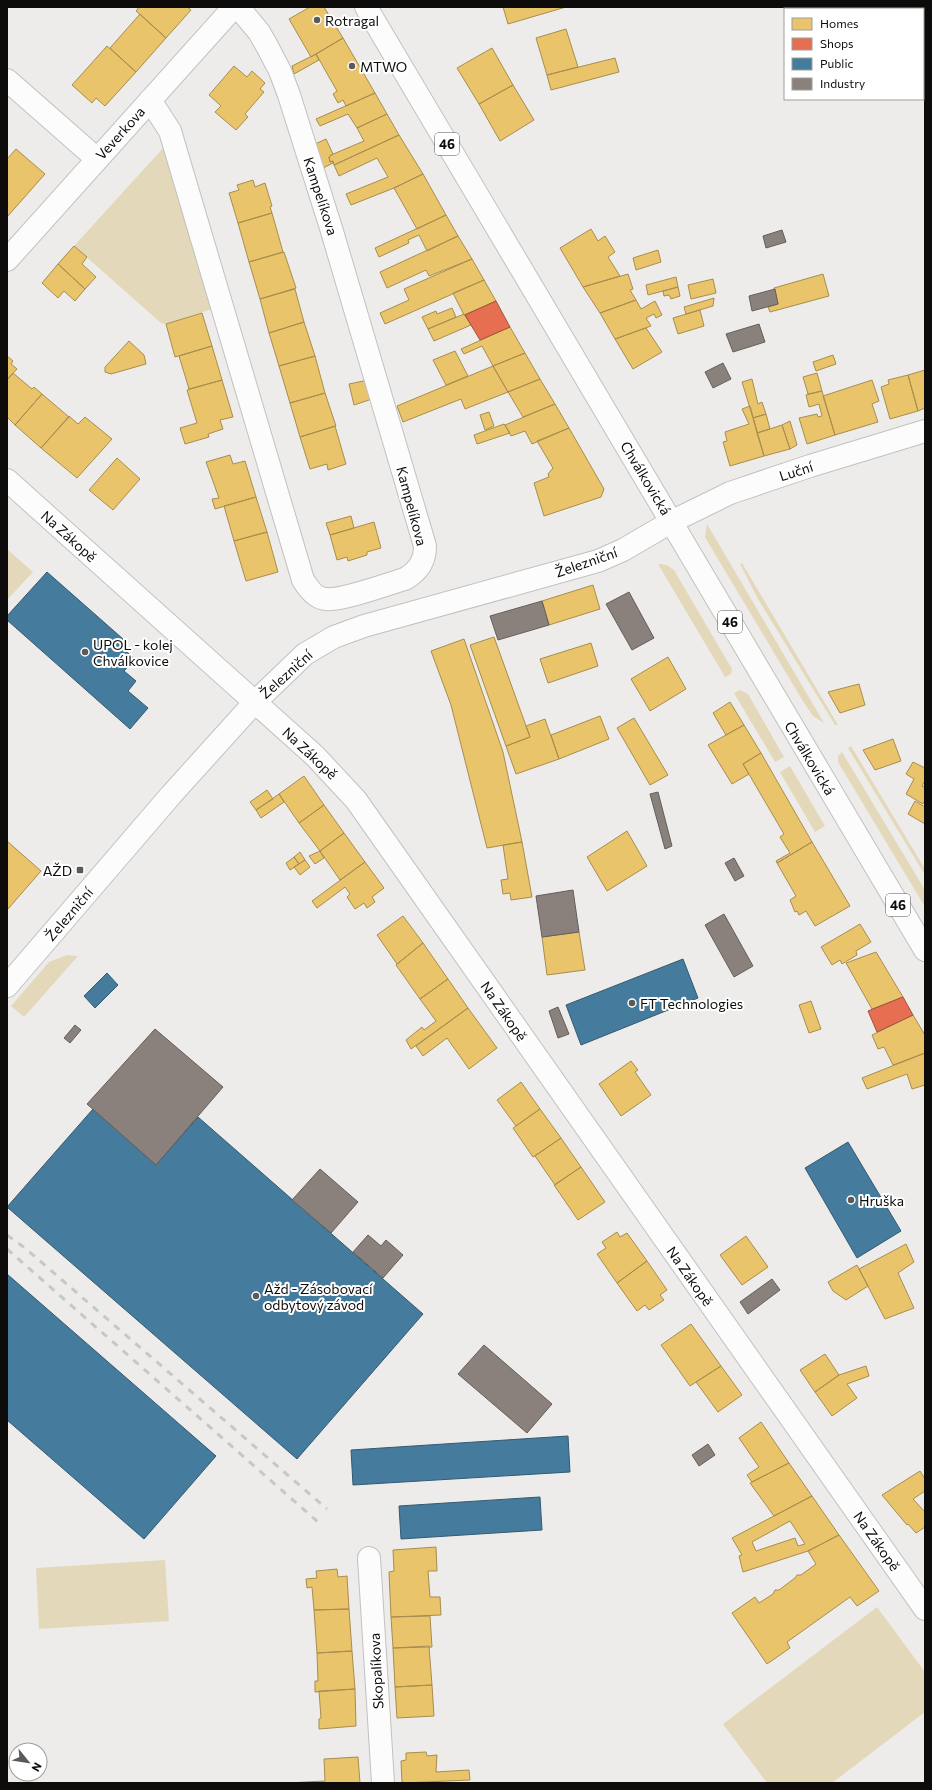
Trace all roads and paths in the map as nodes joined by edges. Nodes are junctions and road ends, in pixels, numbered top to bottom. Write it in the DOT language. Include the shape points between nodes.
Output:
graph roads {
  1 [pos="234,7"];
  2 [pos="238,7"];
  3 [pos="366,7"];
  4 [pos="7,80"];
  5 [pos="150,100"];
  6 [pos="97,159"];
  7 [pos="7,260"];
  8 [pos="925,431"];
  9 [pos="7,480"];
  10 [pos="671,522"];
  11 [pos="254,703"];
  12 [pos="925,950"];
  13 [pos="11,974"];
  14 [pos="369,1558"];
  15 [pos="925,1609"];
  16 [pos="382,1783"];
  1 -- 5 [label="street, Veverkova"];
  2 -- 5 [label="street, Kampelíkova" via="259,32 289,94 334,236 411,500 424,546 424,555 418,569 404,579 325,600 308,588 303,580 170,131"];
  3 -- 10 [label="street, Chválkovická / 46"];
  4 -- 6 [label="street"];
  5 -- 6 [label="street, Veverkova"];
  6 -- 7 [label="street, Veverkova"];
  8 -- 10 [label="street, Luční" via="730,493"];
  9 -- 11 [label="street, Na Zákopě"];
  10 -- 11 [label="street, Železniční" via="623,550 598,560 364,626 334,637 305,654"];
  10 -- 12 [label="street, Chválkovická / 46"];
  11 -- 13 [label="street, Železniční"];
  11 -- 15 [label="street, Na Zákopě" via="324,764 356,800"];
  14 -- 16 [label="street, Skopalíkova"];
}
